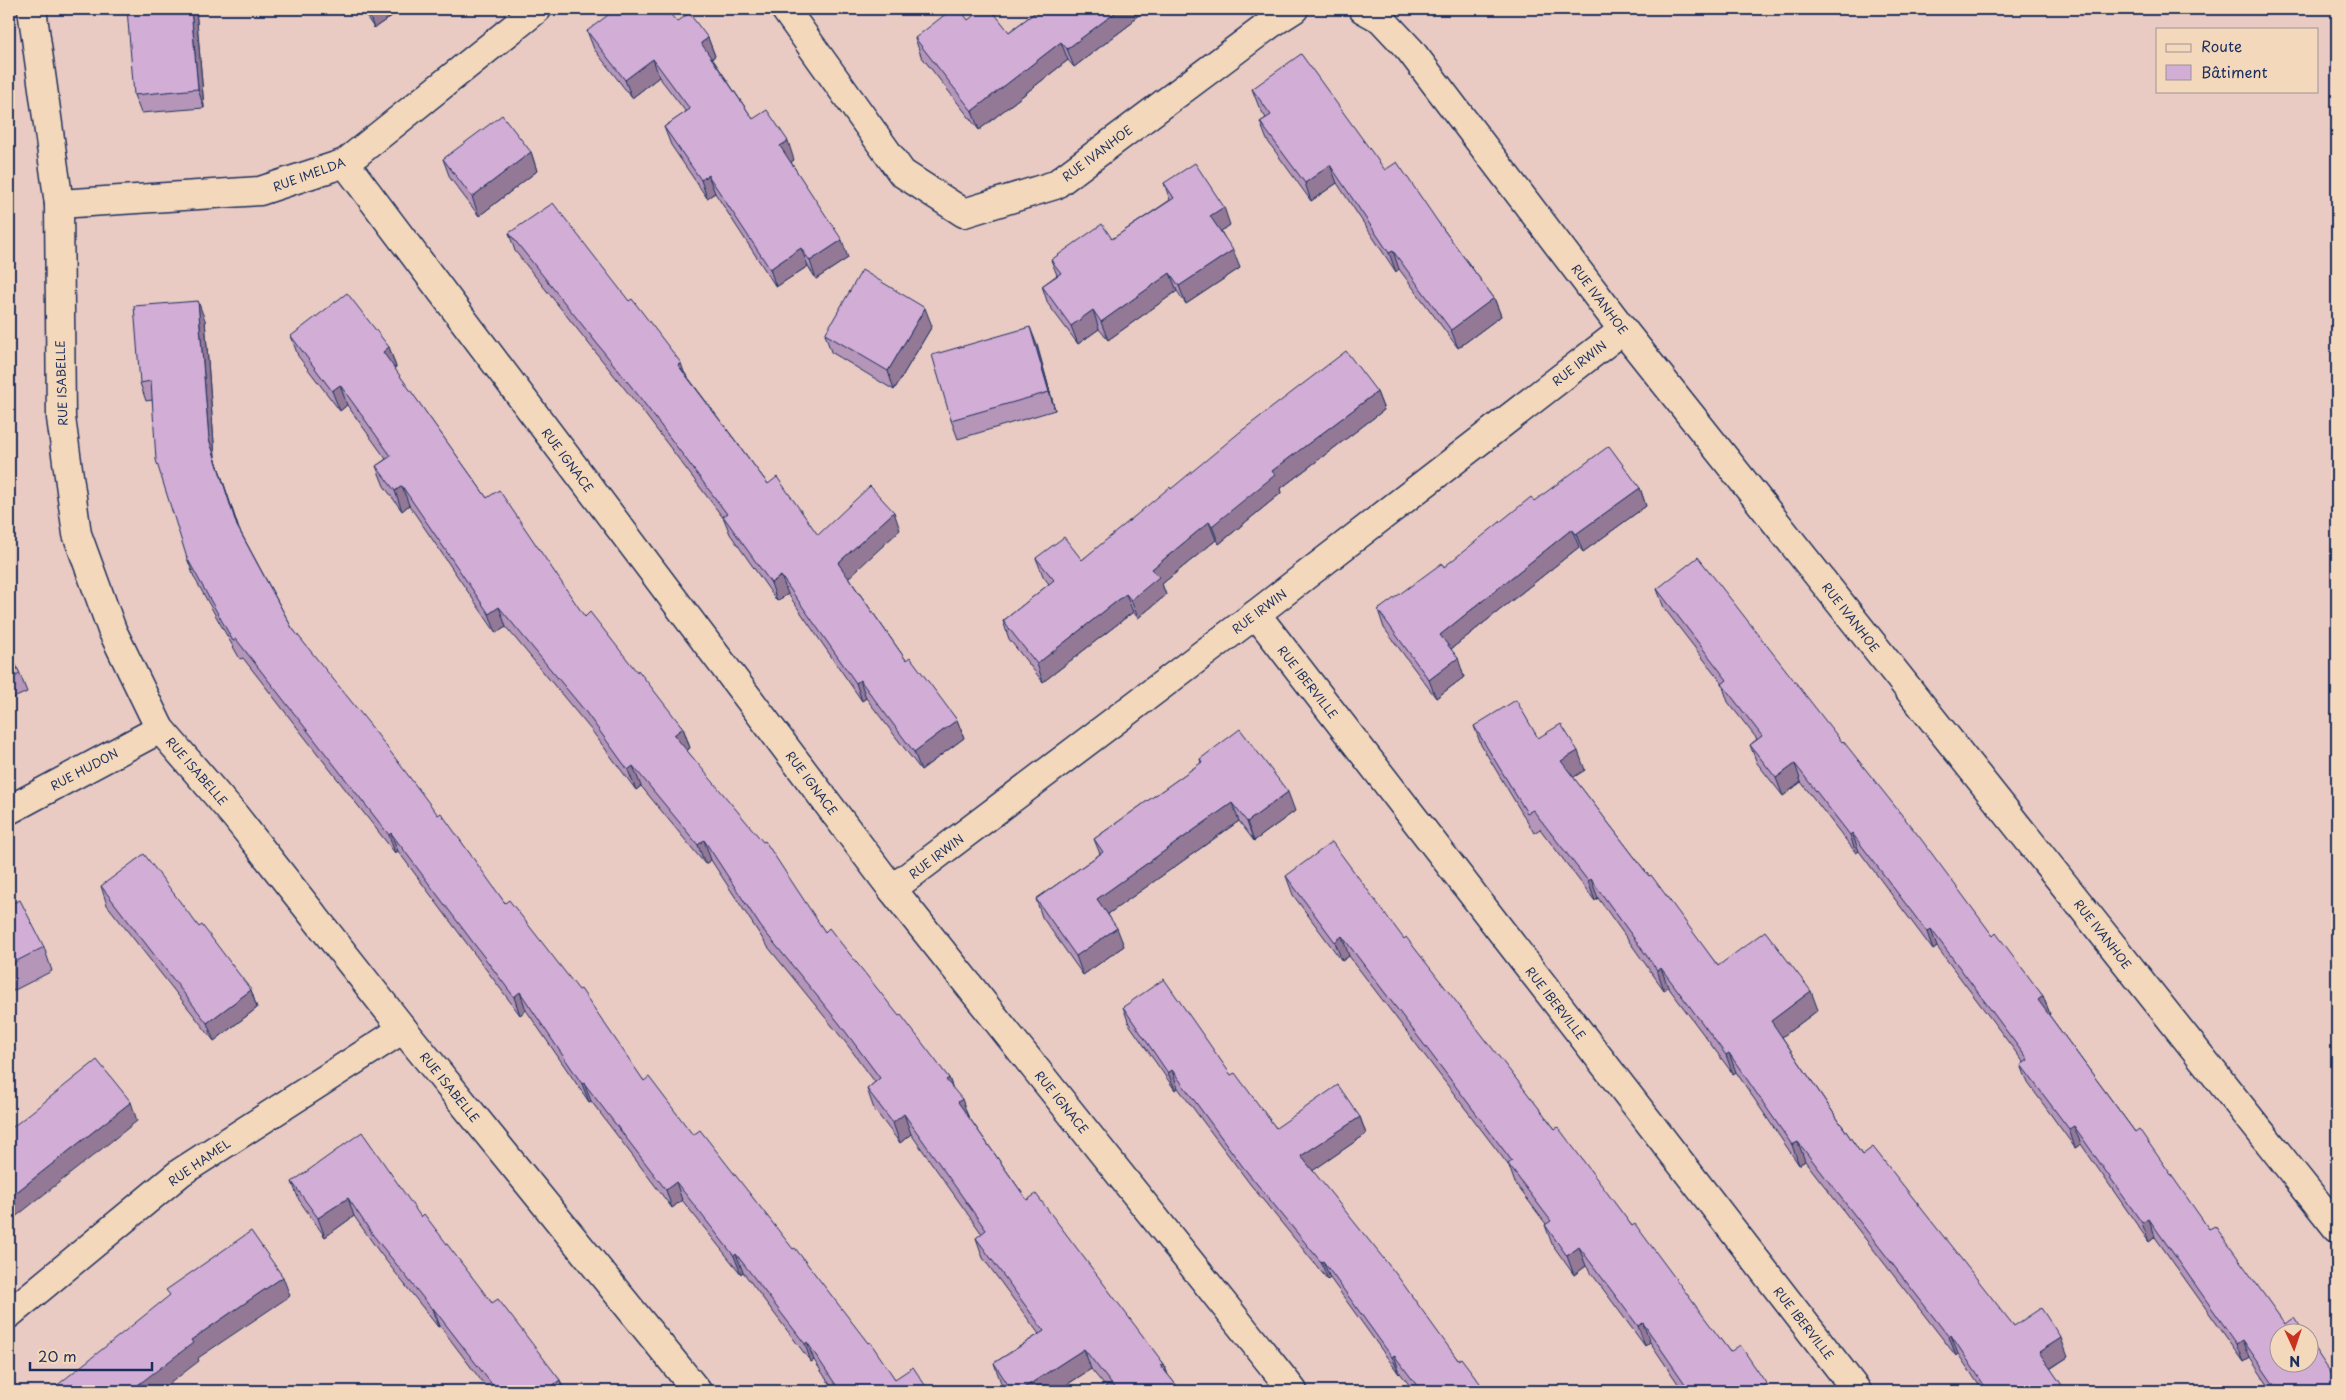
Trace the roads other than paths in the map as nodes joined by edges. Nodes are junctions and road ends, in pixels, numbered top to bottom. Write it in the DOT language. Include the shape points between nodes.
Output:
graph roads {
  1 [pos="32,9"];
  2 [pos="537,9"];
  3 [pos="785,9"];
  4 [pos="1294,9"];
  5 [pos="1363,9"];
  6 [pos="345,164"];
  7 [pos="59,204"];
  8 [pos="1623,330"];
  9 [pos="1256,614"];
  10 [pos="160,728"];
  11 [pos="9,810"];
  12 [pos="892,889"];
  13 [pos="403,1029"];
  14 [pos="2337,1228"];
  15 [pos="9,1314"];
  16 [pos="697,1391"];
  17 [pos="1293,1391"];
  18 [pos="1857,1391"];
  1 -- 7 [label="street, RUE ISABELLE"];
  2 -- 6 [label="street, RUE IMELDA"];
  3 -- 4 [label="street, RUE IVANHOE" via="902,173 964,213 1055,185"];
  5 -- 8 [label="street, RUE IVANHOE" via="1381,19 1410,50"];
  6 -- 7 [label="street, RUE IMELDA" via="260,191"];
  6 -- 12 [label="street, RUE IGNACE"];
  7 -- 10 [label="street, RUE ISABELLE" via="61,418 77,534 112,630"];
  8 -- 9 [label="street, RUE IRWIN"];
  8 -- 14 [label="street, RUE IVANHOE"];
  9 -- 12 [label="street, RUE IRWIN"];
  9 -- 18 [label="street, RUE IBERVILLE"];
  10 -- 11 [label="street, RUE HUDON"];
  10 -- 13 [label="street, RUE ISABELLE" via="235,816"];
  12 -- 17 [label="street, RUE IGNACE"];
  13 -- 15 [label="street, RUE HAMEL" via="181,1172"];
  13 -- 16 [label="street, RUE ISABELLE"];
}
